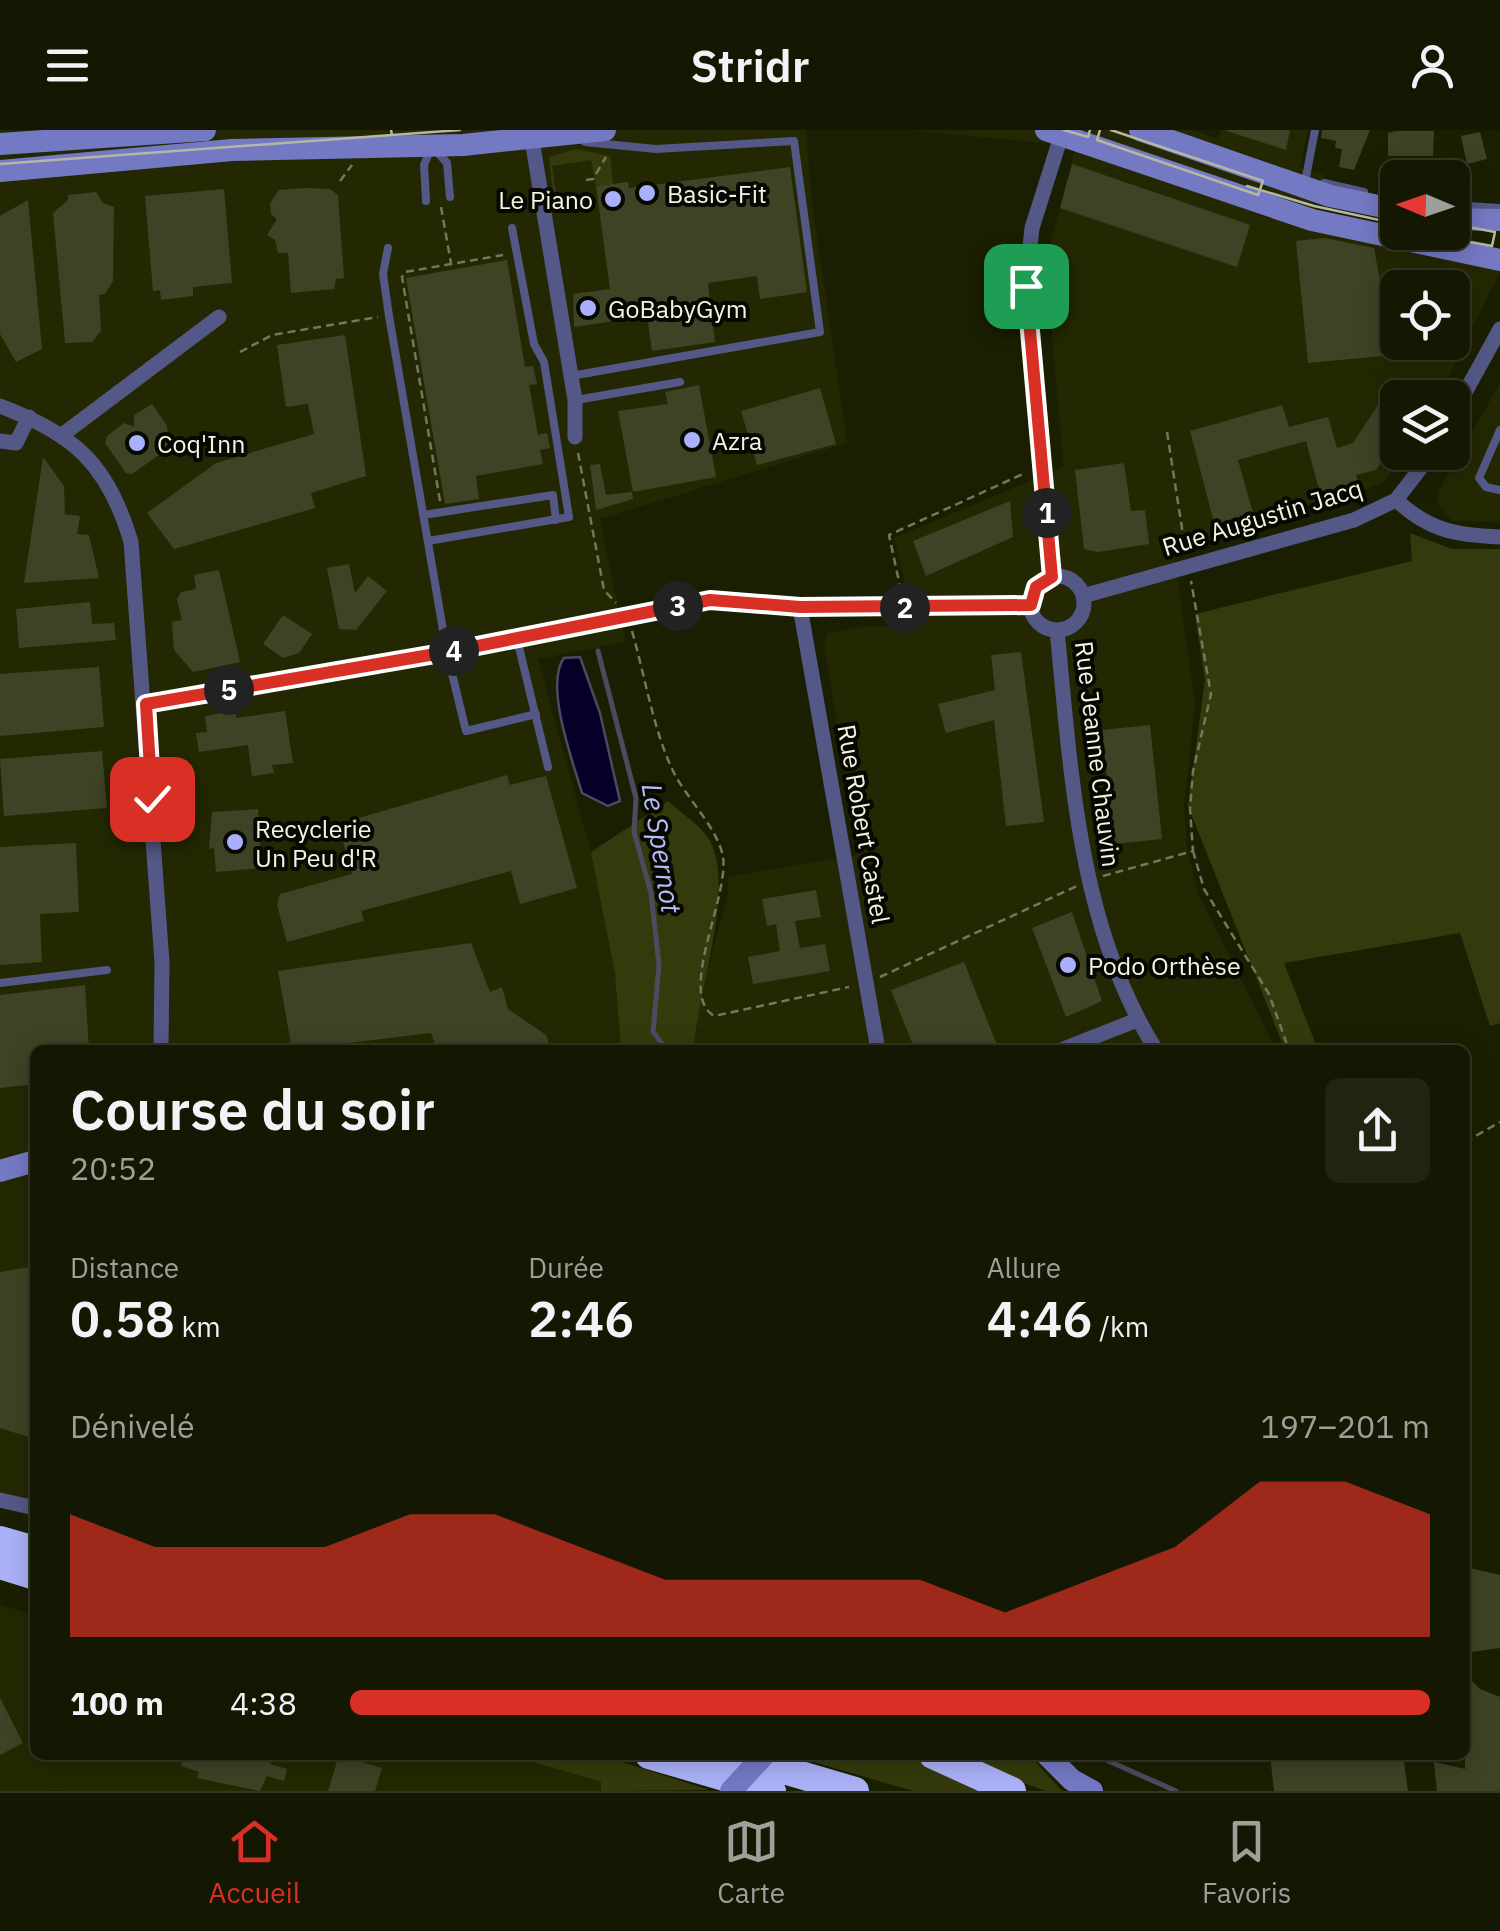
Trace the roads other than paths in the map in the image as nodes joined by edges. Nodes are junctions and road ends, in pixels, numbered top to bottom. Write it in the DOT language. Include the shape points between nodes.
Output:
graph roads {
  1 [pos="205,130"];
  2 [pos="1140,130"];
  3 [pos="1315,130"];
  4 [pos="1057,131"];
  5 [pos="112,133"];
  6 [pos="431,138"];
  7 [pos="539,139"];
  8 [pos="607,141"];
  9 [pos="0,144"];
  10 [pos="0,171"];
  11 [pos="1305,183"];
  12 [pos="1380,196"];
  13 [pos="450,198"];
  14 [pos="426,201"];
  15 [pos="1380,205"];
  16 [pos="1470,206"];
  17 [pos="1500,208"];
  18 [pos="1470,219"];
  19 [pos="1500,220"];
  20 [pos="512,228"];
  21 [pos="388,248"];
  22 [pos="1500,260"];
  23 [pos="219,317"];
  24 [pos="1498,338"];
  25 [pos="571,376"];
  26 [pos="680,382"];
  27 [pos="1470,385"];
  28 [pos="575,400"];
  29 [pos="0,406"];
  30 [pos="29,418"];
  31 [pos="1500,430"];
  32 [pos="62,435"];
  33 [pos="575,437"];
  34 [pos="0,441"];
  35 [pos="1419,470"];
  36 [pos="1500,490"];
  37 [pos="1396,500"];
  38 [pos="423,515"];
  39 [pos="556,520"];
  40 [pos="1500,537"];
  41 [pos="428,542"];
  42 [pos="1052,577"];
  43 [pos="1083,596"];
  44 [pos="1031,605"];
  45 [pos="800,607"];
  46 [pos="1057,630"];
  47 [pos="517,639"];
  48 [pos="447,652"];
  49 [pos="146,704"];
  50 [pos="536,714"];
  51 [pos="548,766"];
  52 [pos="107,970"];
  53 [pos="0,983"];
  54 [pos="1137,1020"];
  55 [pos="161,1045"];
  56 [pos="877,1045"];
  57 [pos="1074,1045"];
  58 [pos="1153,1045"];
  59 [pos="30,1162"];
  60 [pos="0,1171"];
  61 [pos="0,1500"];
  62 [pos="30,1507"];
  63 [pos="0,1540"];
  64 [pos="30,1549"];
  65 [pos="0,1565"];
  66 [pos="30,1574"];
  67 [pos="667,1760"];
  68 [pos="751,1760"];
  69 [pos="759,1760"];
  70 [pos="943,1760"];
  71 [pos="1052,1760"];
  72 [pos="731,1791"];
  73 [pos="772,1791"];
  74 [pos="855,1791"];
  75 [pos="1012,1791"];
  76 [pos="1092,1791"];
  1 -- 5 [label="main road"];
  2 -- 11 [label="main road"];
  3 -- 11 [label="lane"];
  4 -- 22 [label="main road" via="1312,220"];
  4 -- 42 [label="street" via="1032,228 1026,286"];
  5 -- 9 [label="main road"];
  6 -- 7 [label="main road"];
  6 -- 10 [label="main road"];
  6 -- 13 [label="lane" via="447,163"];
  6 -- 14 [label="lane"];
  7 -- 8 [label="main road"];
  7 -- 25 [label="street"];
  7 -- 25 [label="lane" via="656,149 794,141 820,332"];
  11 -- 12 [label="lane"];
  11 -- 15 [label="main road"];
  16 -- 17 [label="lane"];
  18 -- 19 [label="main road"];
  20 -- 39 [label="lane" via="534,344 544,362 569,518"];
  21 -- 38 [label="lane" via="383,274"];
  23 -- 32 [label="street"];
  24 -- 27 [label="street"];
  25 -- 28 [label="street"];
  26 -- 28 [label="lane"];
  28 -- 33 [label="street"];
  29 -- 30 [label="street"];
  30 -- 32 [label="street"];
  30 -- 34 [label="street" via="16,442"];
  31 -- 36 [label="lane" via="1478,478"];
  32 -- 49 [label="street" via="102,472 119,500 131,542"];
  35 -- 37 [label="street, Rue Augustin Jacq"];
  37 -- 40 [label="street" via="1449,535"];
  37 -- 43 [label="street, Rue Augustin Jacq" via="1354,520"];
  38 -- 39 [label="lane" via="553,495"];
  38 -- 41 [label="lane"];
  39 -- 41 [label="lane"];
  41 -- 48 [label="lane"];
  42 -- 43 [label="street" via="1071,580"];
  42 -- 44 [label="street" via="1036,587"];
  43 -- 46 [label="street" via="1079,620"];
  44 -- 45 [label="street"];
  44 -- 46 [label="street" via="1039,623"];
  45 -- 47 [label="street" via="710,600"];
  45 -- 56 [label="street, Rue Robert Castel"];
  46 -- 54 [label="street, Rue Jeanne Chauvin" via="1077,822 1089,880"];
  47 -- 48 [label="street"];
  47 -- 50 [label="lane"];
  48 -- 49 [label="street"];
  48 -- 50 [label="lane" via="466,731"];
  49 -- 55 [label="street"];
  50 -- 51 [label="lane"];
  52 -- 53 [label="lane"];
  54 -- 57 [label="street"];
  54 -- 58 [label="street, Rue Jeanne Chauvin"];
  59 -- 60 [label="main road"];
  61 -- 62 [label="street"];
  63 -- 64 [label="highway"];
  65 -- 66 [label="highway"];
  67 -- 73 [label="highway"];
  68 -- 74 [label="highway"];
  69 -- 72 [label="main road, bridge"];
  70 -- 75 [label="highway"];
  71 -- 76 [label="main road"];
}
